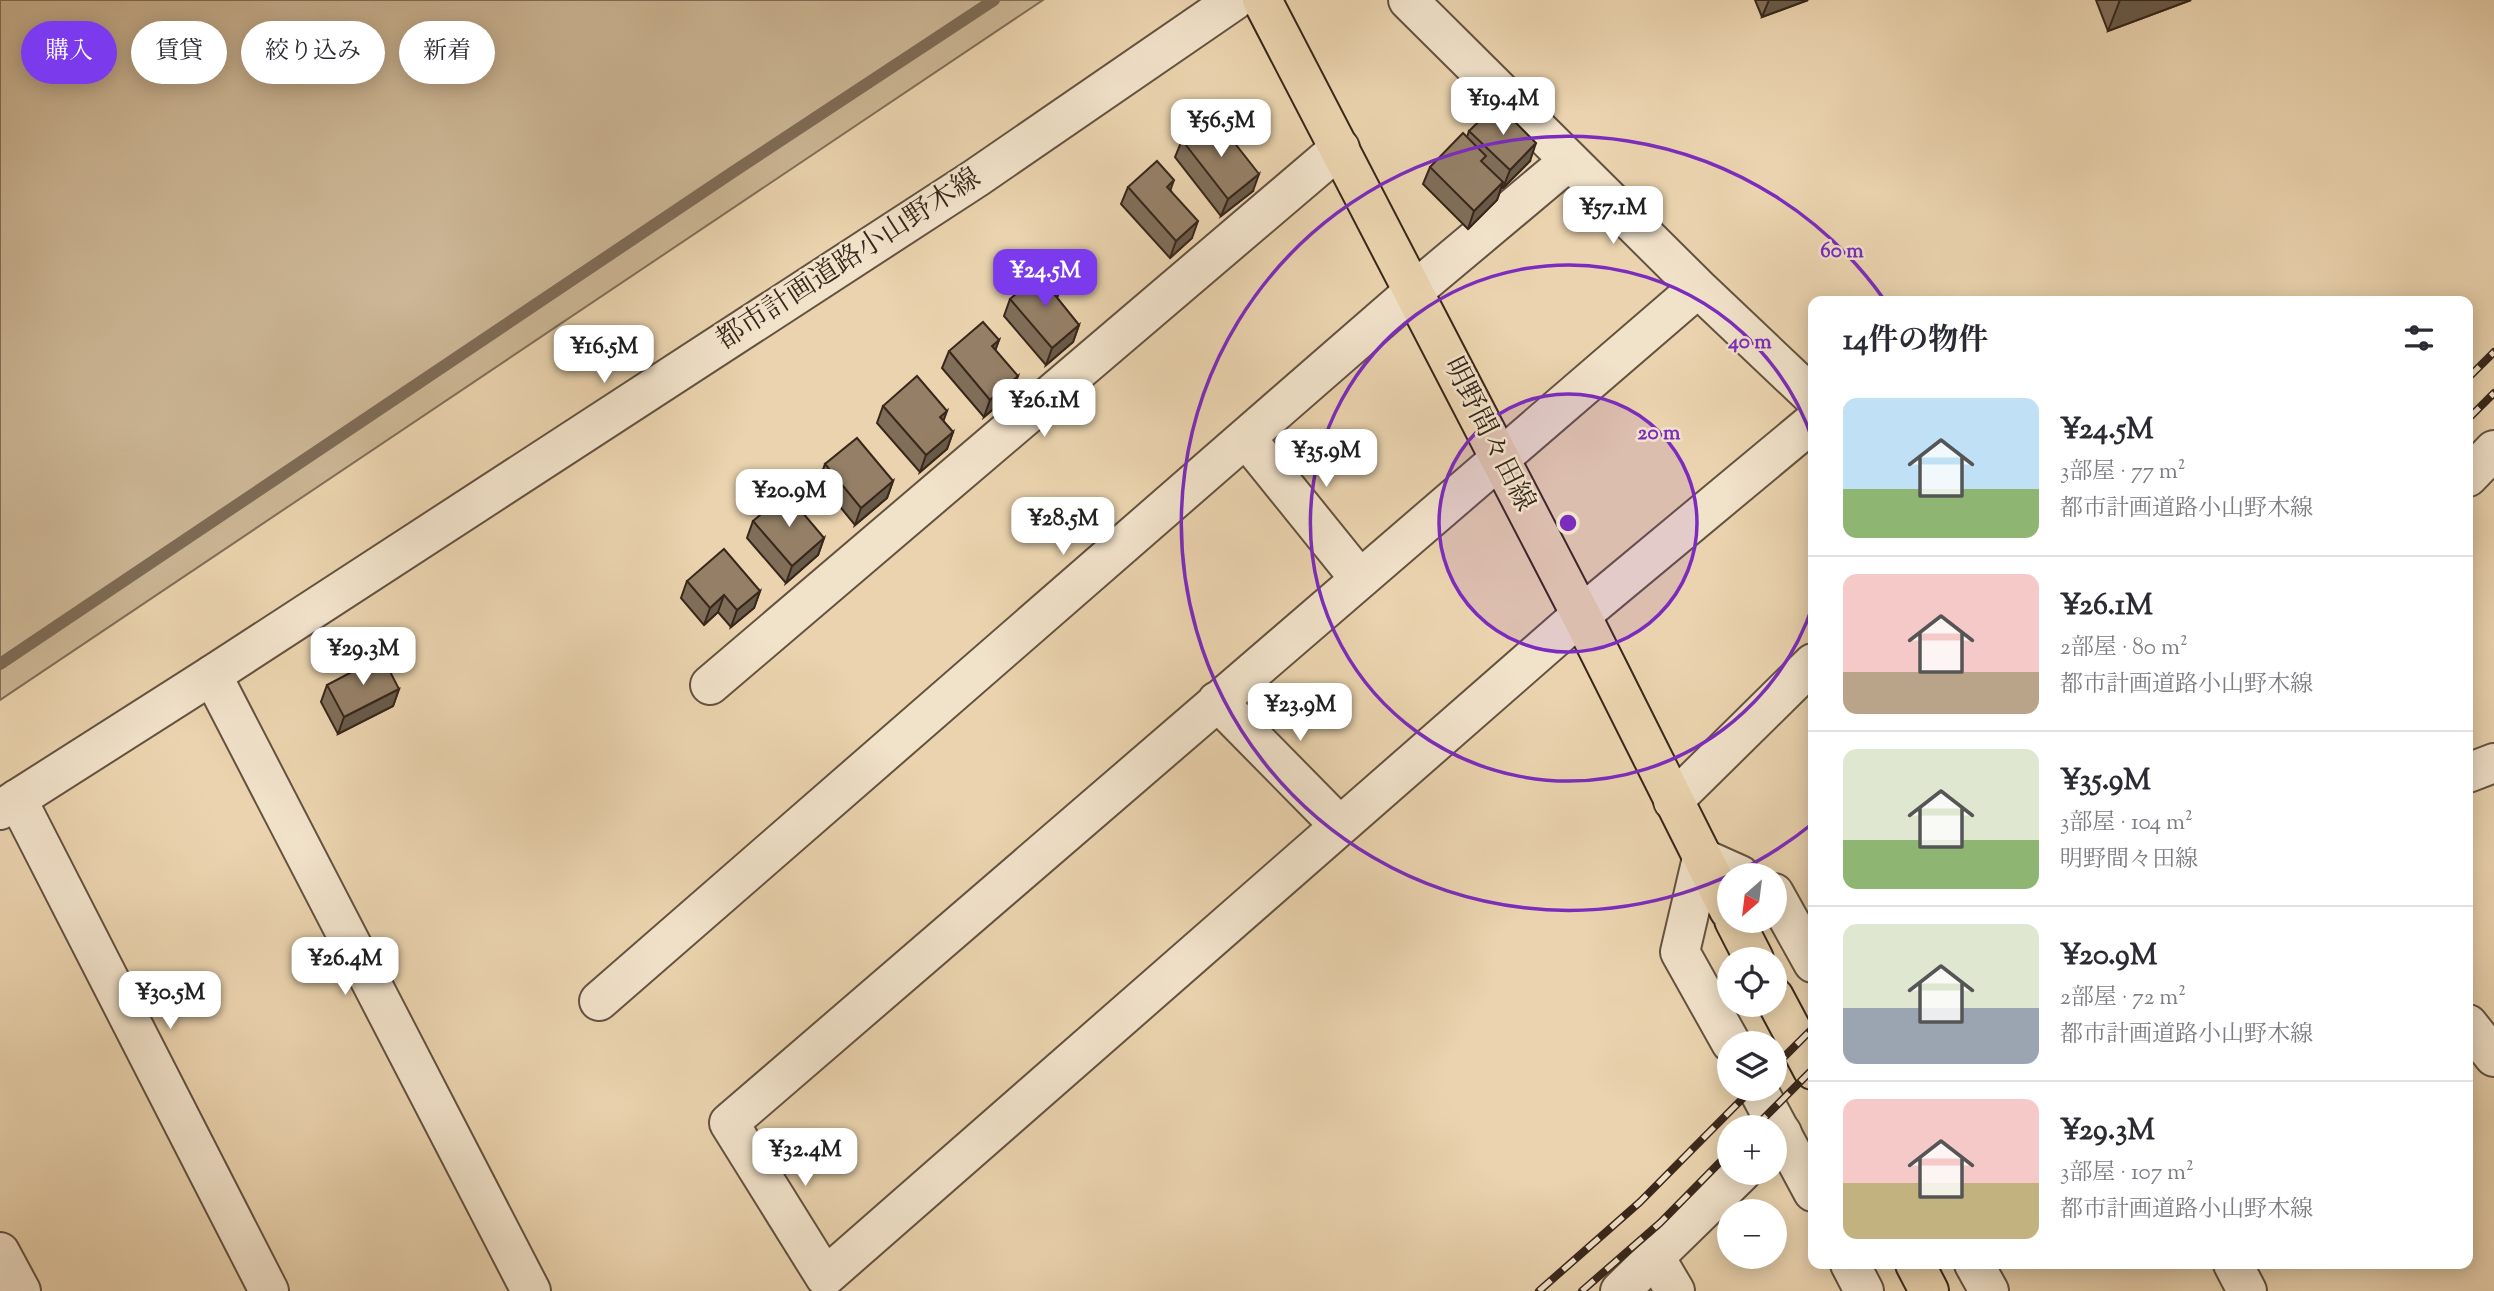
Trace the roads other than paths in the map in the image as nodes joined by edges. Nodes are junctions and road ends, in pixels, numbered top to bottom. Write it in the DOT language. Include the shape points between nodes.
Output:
graph roads {
  1 [pos="1235,0"];
  2 [pos="1262,0"];
  3 [pos="1408,0"];
  4 [pos="1340,148"];
  5 [pos="1569,161"];
  6 [pos="1698,288"];
  7 [pos="1414,291"];
  8 [pos="1808,392"];
  9 [pos="1808,426"];
  10 [pos="1246,438"];
  11 [pos="2494,450"];
  12 [pos="1499,458"];
  13 [pos="2473,472"];
  14 [pos="1359,578"];
  15 [pos="1581,615"];
  16 [pos="1808,668"];
  17 [pos="212,676"];
  18 [pos="710,685"];
  19 [pos="1217,701"];
  20 [pos="2494,763"];
  21 [pos="2473,771"];
  22 [pos="1673,801"];
  23 [pos="9,804"];
  24 [pos="1340,826"];
  25 [pos="1702,858"];
  26 [pos="1717,865"];
  27 [pos="1717,887"];
  28 [pos="1787,916"];
  29 [pos="1808,954"];
  30 [pos="599,1001"];
  31 [pos="1785,1017"];
  32 [pos="1724,1031"];
  33 [pos="2473,1031"];
  34 [pos="2494,1058"];
  35 [pos="1808,1061"];
  36 [pos="1787,1150"];
  37 [pos="1808,1184"];
  38 [pos="1729,1185"];
  39 [pos="0,1252"];
  40 [pos="1655,1257"];
  41 [pos="1853,1269"];
  42 [pos="1917,1269"];
  43 [pos="1977,1269"];
  44 [pos="2236,1269"];
  45 [pos="21,1291"];
  46 [pos="269,1291"];
  47 [pos="531,1291"];
  48 [pos="1620,1291"];
  49 [pos="1675,1291"];
  50 [pos="1864,1291"];
  51 [pos="1929,1291"];
  52 [pos="1989,1291"];
  53 [pos="2247,1291"];
  1 -- 17 [label="street, 都市計画道路小山野木線" via="976,178"];
  2 -- 4 [label="main road, 明野間々田線"];
  3 -- 5 [label="street"];
  4 -- 7 [label="main road, 明野間々田線"];
  4 -- 18 [label="street"];
  5 -- 6 [label="street"];
  5 -- 7 [label="street"];
  6 -- 8 [label="street"];
  6 -- 12 [label="street"];
  7 -- 10 [label="street"];
  7 -- 12 [label="main road, 明野間々田線"];
  9 -- 15 [label="street"];
  10 -- 14 [label="street"];
  10 -- 30 [label="street"];
  11 -- 13 [label="street"];
  12 -- 14 [label="street"];
  12 -- 15 [label="main road, 明野間々田線"];
  14 -- 19 [label="street"];
  15 -- 22 [label="main road, 明野間々田線"];
  15 -- 24 [label="street"];
  16 -- 22 [label="street"];
  17 -- 23 [label="street, 都市計画道路小山野木線"];
  17 -- 47 [label="street"];
  19 -- 24 [label="street"];
  19 -- 24 [label="street" via="729,1123 825,1276"];
  20 -- 21 [label="street"];
  22 -- 25 [label="main road, 明野間々田線"];
  23 -- 46 [label="street"];
  25 -- 26 [label="street"];
  25 -- 27 [label="main road, 明野間々田線"];
  25 -- 32 [label="street" via="1680,952"];
  28 -- 29 [label="street"];
  31 -- 35 [label="main road"];
  33 -- 34 [label="street"];
  36 -- 37 [label="street"];
  38 -- 40 [label="street"];
  39 -- 45 [label="street"];
  40 -- 48 [label="street"];
  40 -- 49 [label="street"];
  41 -- 50 [label="street"];
  42 -- 51 [label="main road"];
  43 -- 52 [label="street"];
  44 -- 53 [label="street"];
}
